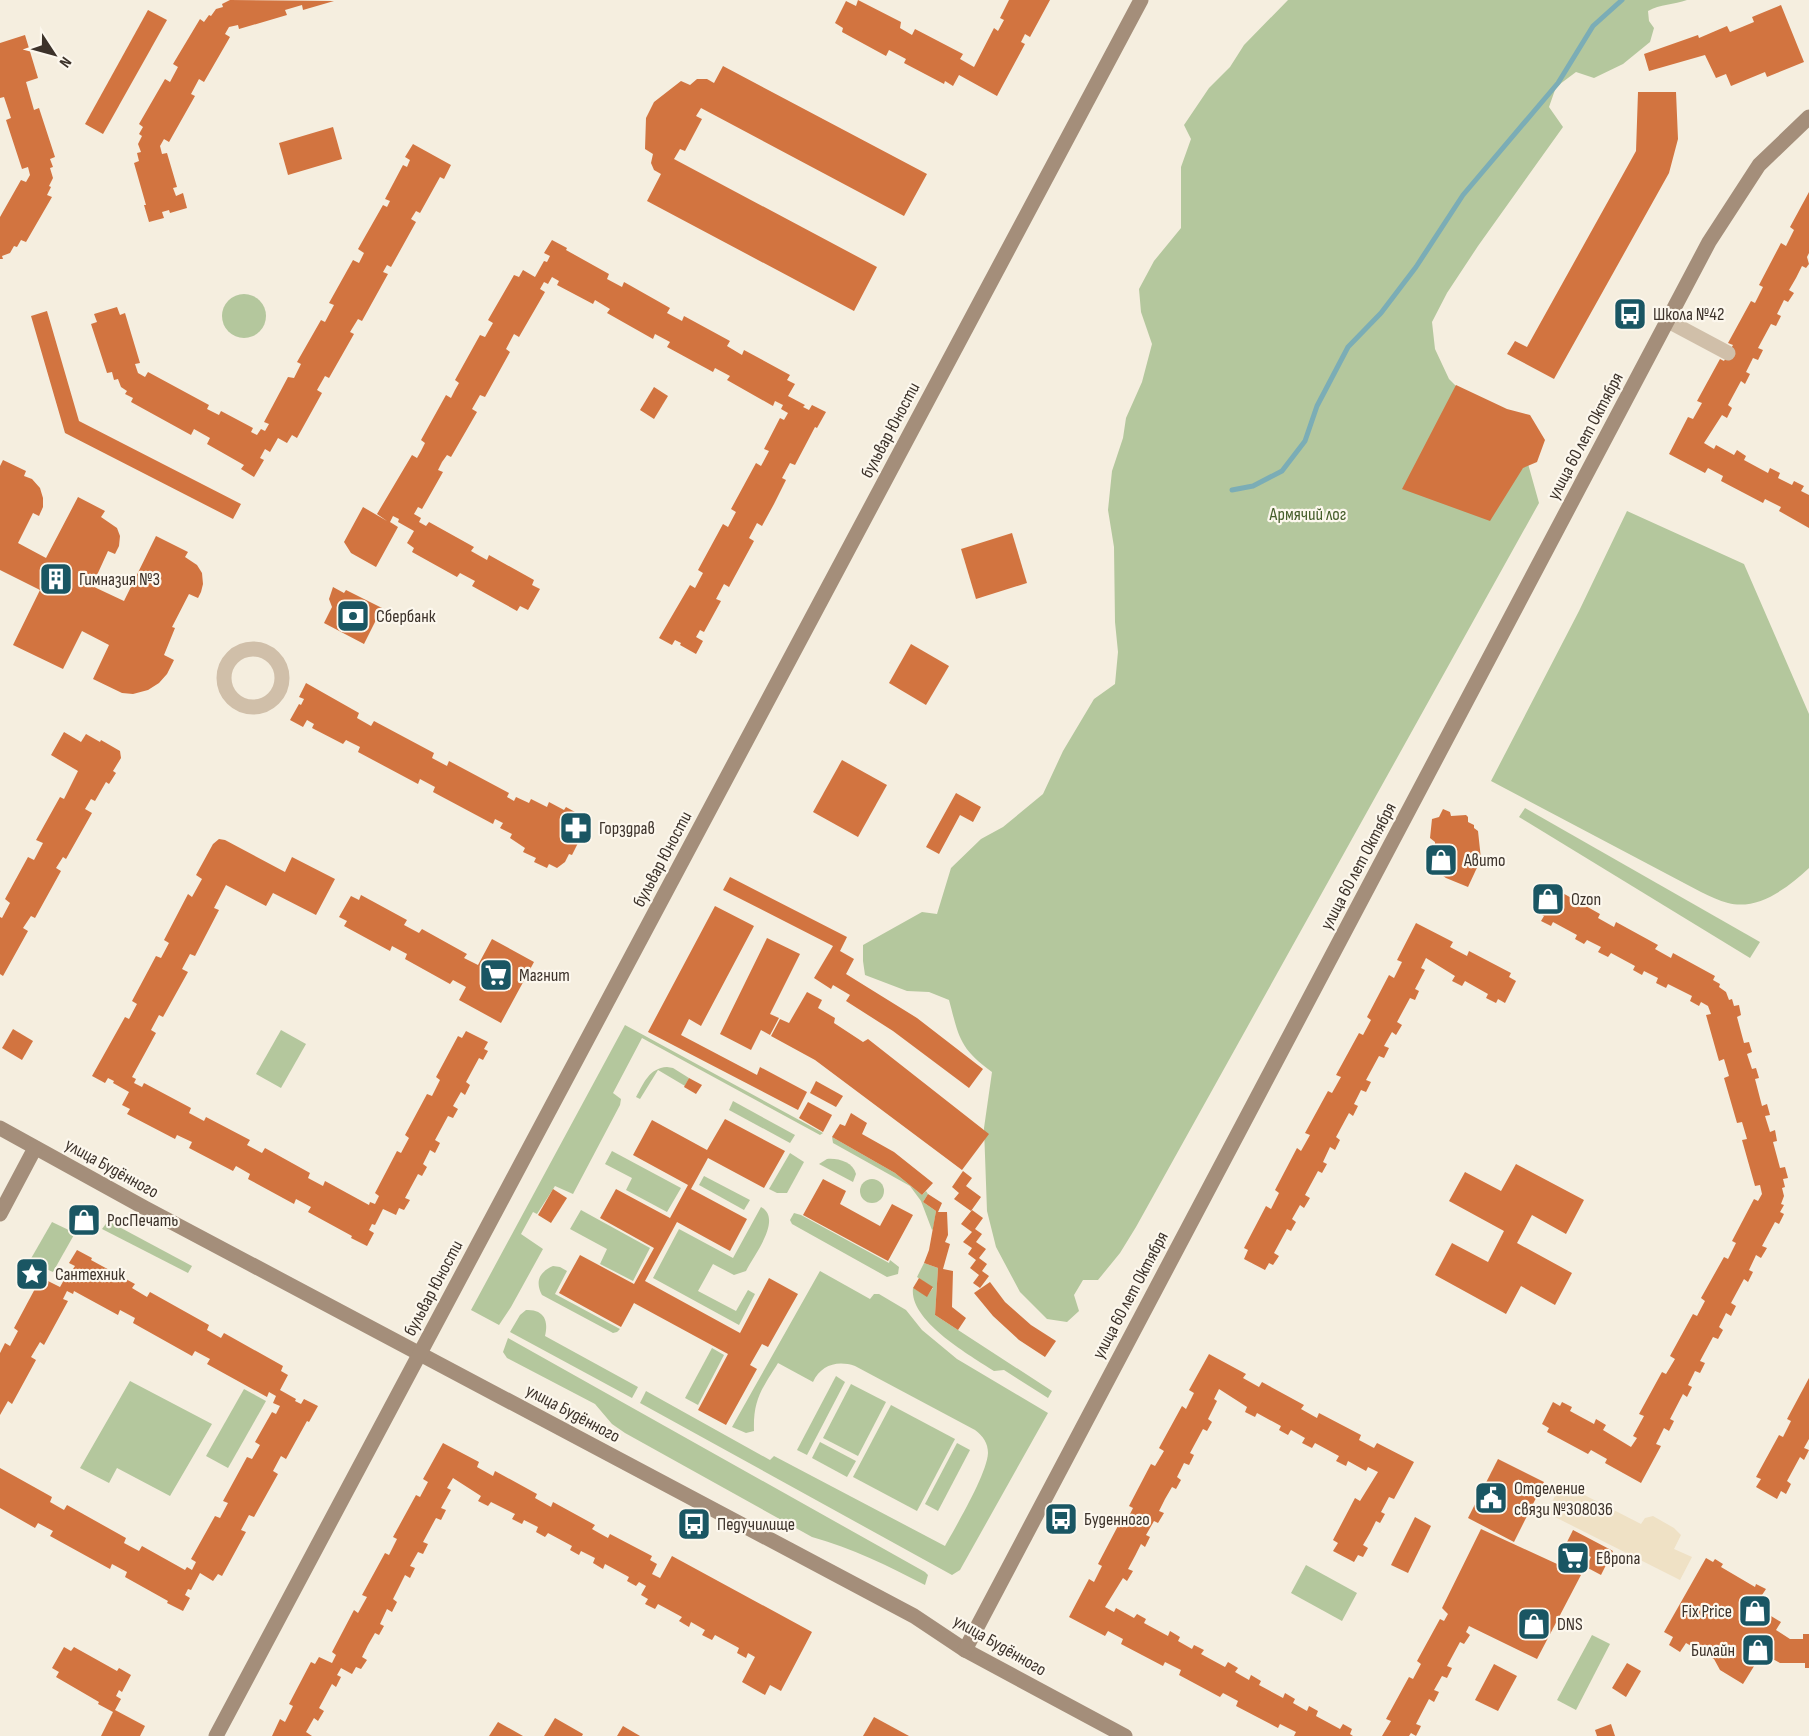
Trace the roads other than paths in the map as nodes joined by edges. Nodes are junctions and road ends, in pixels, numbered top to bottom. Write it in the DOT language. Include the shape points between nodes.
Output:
graph roads {
  1 [pos="1141,0"];
  2 [pos="1809,117"];
  3 [pos="1668,321"];
  4 [pos="1728,353"];
  5 [pos="0,1128"];
  6 [pos="35,1148"];
  7 [pos="0,1214"];
  8 [pos="420,1354"];
  9 [pos="965,1650"];
  10 [pos="216,1736"];
  11 [pos="1125,1736"];
  1 -- 8 [label="street, бульвар Юности"];
  2 -- 3 [label="street, улица 60 лет Октября" via="1759,165 1709,242"];
  3 -- 4 [label="street"];
  3 -- 9 [label="street, улица 60 лет Октября"];
  5 -- 6 [label="street, улица Будённого"];
  6 -- 7 [label="street"];
  6 -- 8 [label="street, улица Будённого"];
  8 -- 9 [label="street, улица Будённого" via="905,1611"];
  8 -- 10 [label="street, бульвар Юности"];
  9 -- 11 [label="street, улица Будённого"];
}
